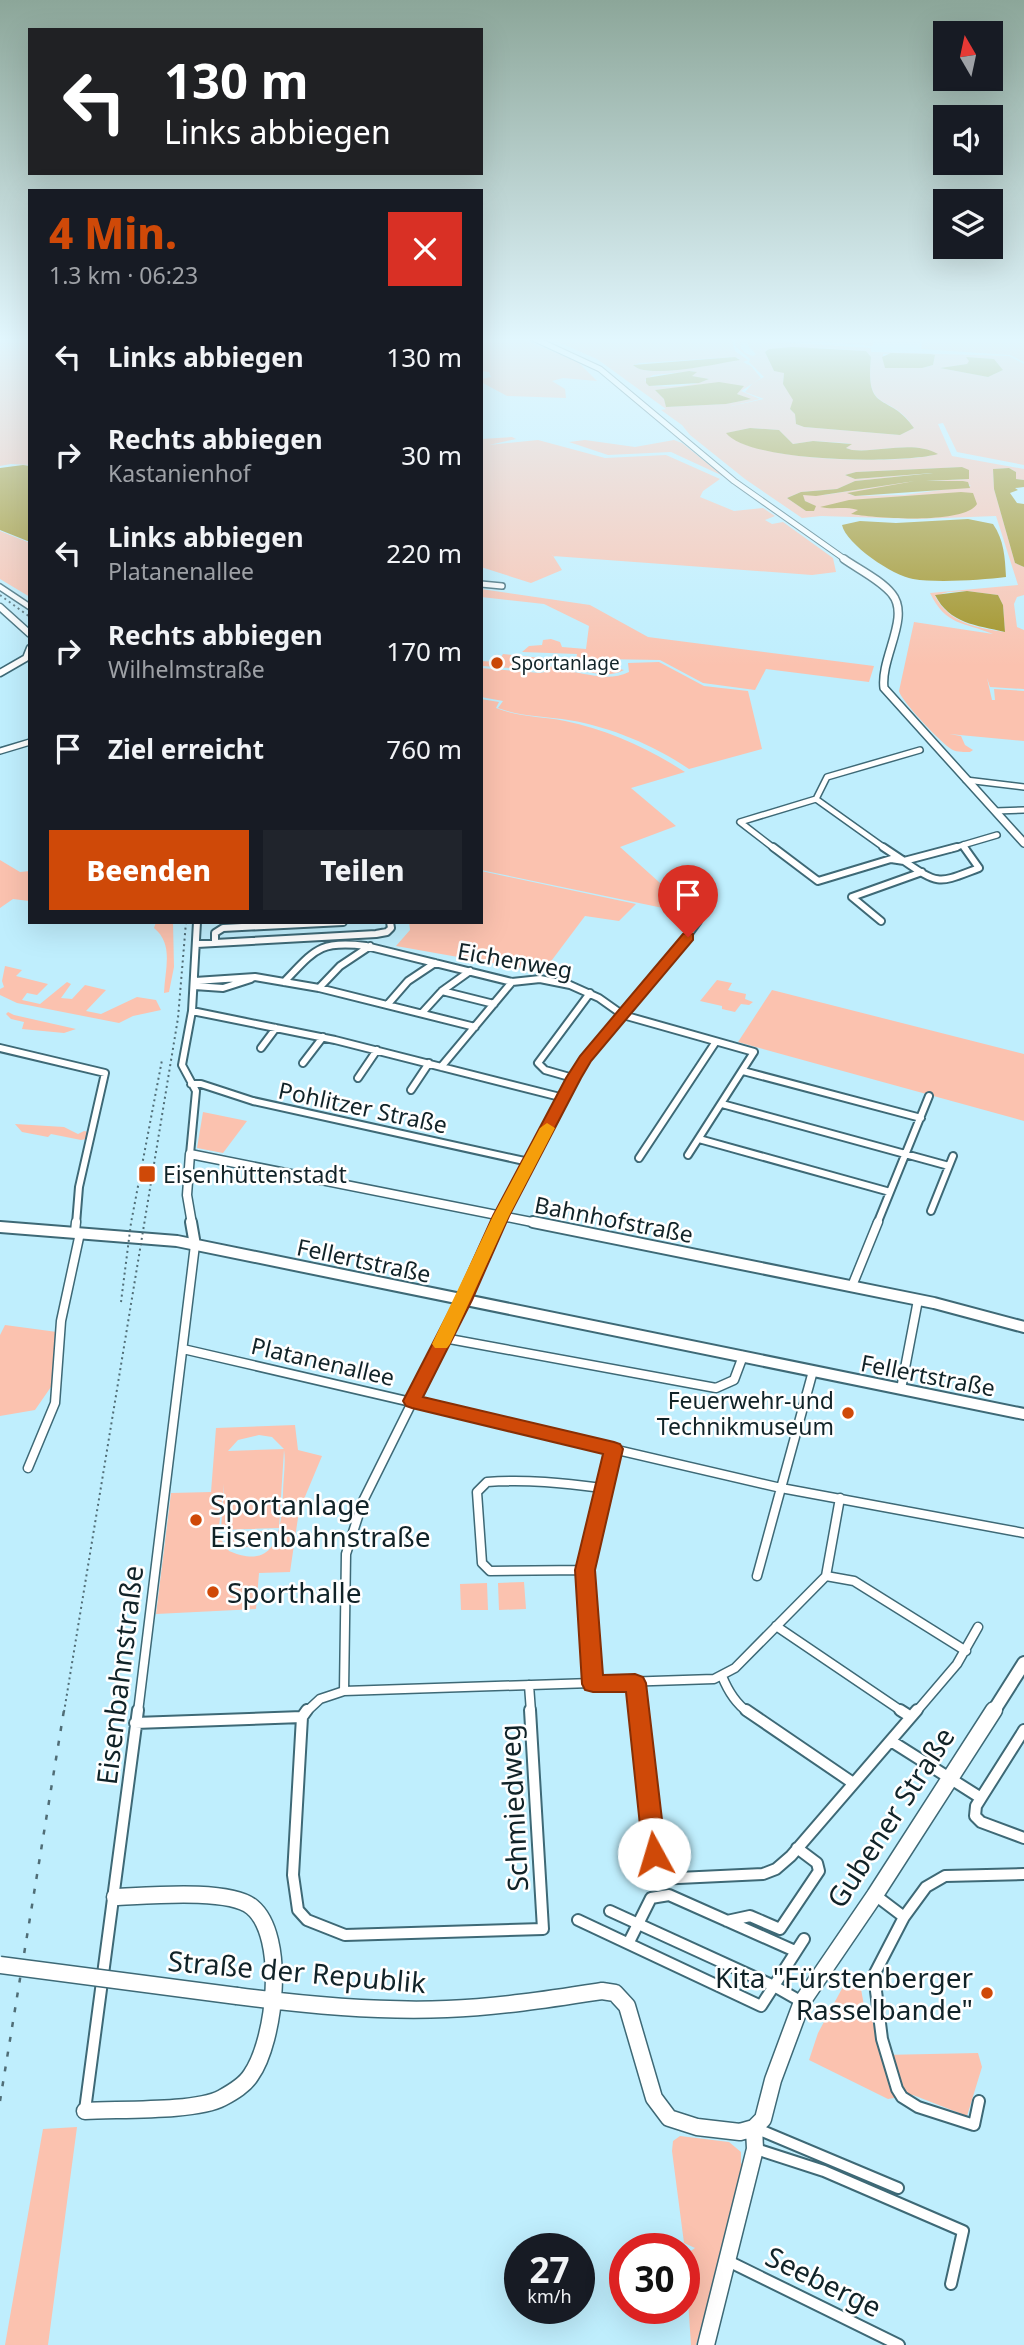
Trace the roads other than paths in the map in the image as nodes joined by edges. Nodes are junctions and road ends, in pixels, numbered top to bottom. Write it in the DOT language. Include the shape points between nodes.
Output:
graph roads {
  1 [pos="694,447"];
  2 [pos="483,584"];
  3 [pos="502,586"];
  4 [pos="0,587"];
  5 [pos="28,606"];
  6 [pos="0,607"];
  7 [pos="28,632"];
  8 [pos="28,653"];
  9 [pos="0,673"];
  10 [pos="28,743"];
  11 [pos="920,750"];
  12 [pos="0,751"];
  13 [pos="966,780"];
  14 [pos="1024,788"];
  15 [pos="816,799"];
  16 [pos="1024,810"];
  17 [pos="995,811"];
  18 [pos="997,835"];
  19 [pos="1024,844"];
  20 [pos="963,845"];
  21 [pos="907,862"];
  22 [pos="922,872"];
  23 [pos="698,921"];
  24 [pos="881,921"];
  25 [pos="197,924"];
  26 [pos="306,924"];
  27 [pos="390,924"];
  28 [pos="288,925"];
  29 [pos="289,938"];
  30 [pos="215,943"];
  31 [pos="197,944"];
  32 [pos="370,946"];
  33 [pos="435,963"];
  34 [pos="470,971"];
  35 [pos="284,982"];
  36 [pos="512,982"];
  37 [pos="194,983"];
  38 [pos="319,988"];
  39 [pos="442,990"];
  40 [pos="590,993"];
  41 [pos="388,1004"];
  42 [pos="494,1004"];
  43 [pos="192,1012"];
  44 [pos="422,1013"];
  45 [pos="623,1015"];
  46 [pos="475,1027"];
  47 [pos="276,1028"];
  48 [pos="323,1037"];
  49 [pos="715,1043"];
  50 [pos="0,1048"];
  51 [pos="261,1048"];
  52 [pos="377,1050"];
  53 [pos="303,1063"];
  54 [pos="429,1063"];
  55 [pos="441,1067"];
  56 [pos="743,1071"];
  57 [pos="358,1078"];
  58 [pos="573,1078"];
  59 [pos="191,1084"];
  60 [pos="411,1090"];
  61 [pos="929,1096"];
  62 [pos="564,1098"];
  63 [pos="722,1104"];
  64 [pos="921,1118"];
  65 [pos="699,1139"];
  66 [pos="190,1154"];
  67 [pos="688,1155"];
  68 [pos="907,1155"];
  69 [pos="953,1156"];
  70 [pos="639,1158"];
  71 [pos="529,1162"];
  72 [pos="949,1166"];
  73 [pos="890,1192"];
  74 [pos="931,1211"];
  75 [pos="501,1216"];
  76 [pos="0,1227"];
  77 [pos="194,1231"];
  78 [pos="78,1232"];
  79 [pos="177,1241"];
  80 [pos="195,1245"];
  81 [pos="852,1286"];
  82 [pos="463,1300"];
  83 [pos="918,1300"];
  84 [pos="1024,1327"];
  85 [pos="444,1338"];
  86 [pos="184,1349"];
  87 [pos="743,1356"];
  88 [pos="813,1371"];
  89 [pos="901,1389"];
  90 [pos="412,1401"];
  91 [pos="1024,1414"];
  92 [pos="614,1449"];
  93 [pos="28,1468"];
  94 [pos="602,1488"];
  95 [pos="781,1488"];
  96 [pos="840,1498"];
  97 [pos="1024,1533"];
  98 [pos="585,1570"];
  99 [pos="757,1576"];
  100 [pos="826,1576"];
  101 [pos="776,1626"];
  102 [pos="978,1627"];
  103 [pos="966,1651"];
  104 [pos="1024,1662"];
  105 [pos="722,1676"];
  106 [pos="635,1683"];
  107 [pos="593,1684"];
  108 [pos="529,1685"];
  109 [pos="344,1690"];
  110 [pos="302,1717"];
  111 [pos="911,1717"];
  112 [pos="135,1723"];
  113 [pos="1024,1730"];
  114 [pos="891,1741"];
  115 [pos="950,1779"];
  116 [pos="853,1783"];
  117 [pos="981,1798"];
  118 [pos="1024,1838"];
  119 [pos="797,1848"];
  120 [pos="1024,1874"];
  121 [pos="875,1895"];
  122 [pos="115,1897"];
  123 [pos="610,1911"];
  124 [pos="904,1917"];
  125 [pos="578,1920"];
  126 [pos="727,1921"];
  127 [pos="639,1925"];
  128 [pos="804,1939"];
  129 [pos="629,1942"];
  130 [pos="795,1951"];
  131 [pos="0,1965"];
  132 [pos="774,1986"];
  133 [pos="273,2001"];
  134 [pos="802,2002"];
  135 [pos="979,2101"];
  136 [pos="85,2111"];
  137 [pos="754,2128"];
  138 [pos="755,2149"];
  139 [pos="898,2188"];
  140 [pos="727,2261"];
  141 [pos="951,2284"];
  142 [pos="706,2345"];
  143 [pos="899,2345"];
  1 -- 13 [label="main road" via="743,488 892,593 901,614 884,664 884,688"];
  2 -- 3 [label="street"];
  4 -- 5 [label="street"];
  6 -- 7 [label="street"];
  8 -- 9 [label="street"];
  10 -- 12 [label="street"];
  11 -- 15 [label="street" via="827,777"];
  13 -- 14 [label="street"];
  13 -- 17 [label="main road"];
  15 -- 21 [label="street"];
  15 -- 21 [label="street" via="740,822 818,881 891,859"];
  16 -- 17 [label="street"];
  17 -- 19 [label="main road"];
  18 -- 20 [label="street"];
  20 -- 21 [label="street"];
  20 -- 22 [label="street" via="978,868 941,881"];
  21 -- 22 [label="street"];
  22 -- 24 [label="street" via="852,897"];
  23 -- 45 [label="street"];
  25 -- 31 [label="street"];
  26 -- 28 [label="street"];
  27 -- 29 [label="street" via="387,932 376,934"];
  28 -- 29 [label="street"];
  28 -- 30 [label="street" via="217,930"];
  29 -- 30 [label="street"];
  30 -- 31 [label="street"];
  31 -- 37 [label="street"];
  32 -- 33 [label="street, Eichenweg"];
  32 -- 35 [label="street, Eichenweg" via="331,944 314,952"];
  32 -- 38 [label="street" via="340,966"];
  33 -- 34 [label="street, Eichenweg"];
  33 -- 41 [label="street" via="408,981"];
  34 -- 36 [label="street, Eichenweg"];
  34 -- 39 [label="street"];
  35 -- 37 [label="street" via="255,977"];
  35 -- 38 [label="street"];
  36 -- 40 [label="street, Eichenweg" via="533,978"];
  36 -- 42 [label="street"];
  37 -- 43 [label="street"];
  38 -- 41 [label="street"];
  39 -- 42 [label="street"];
  39 -- 44 [label="street"];
  40 -- 45 [label="street, Eichenweg"];
  40 -- 58 [label="street" via="538,1063 545,1070"];
  41 -- 44 [label="street"];
  42 -- 46 [label="street"];
  43 -- 47 [label="street"];
  43 -- 59 [label="street" via="182,1065"];
  44 -- 46 [label="street"];
  45 -- 49 [label="street, Eichenweg"];
  45 -- 58 [label="street"];
  46 -- 55 [label="street"];
  47 -- 48 [label="street"];
  47 -- 51 [label="street"];
  48 -- 52 [label="street"];
  48 -- 53 [label="street"];
  49 -- 56 [label="street, Eichenweg" via="754,1052"];
  49 -- 70 [label="street"];
  50 -- 78 [label="street" via="105,1073 79,1187"];
  52 -- 54 [label="street"];
  52 -- 57 [label="street"];
  54 -- 55 [label="street"];
  54 -- 60 [label="street"];
  55 -- 62 [label="street"];
  56 -- 63 [label="street"];
  56 -- 64 [label="street"];
  58 -- 62 [label="street"];
  59 -- 66 [label="street" via="196,1105"];
  59 -- 71 [label="street, Pohlitzer Straße"];
  61 -- 64 [label="street"];
  62 -- 71 [label="street"];
  63 -- 65 [label="street"];
  63 -- 68 [label="street"];
  64 -- 68 [label="street"];
  65 -- 67 [label="street"];
  65 -- 73 [label="street"];
  66 -- 75 [label="street, Bahnhofstraße"];
  66 -- 77 [label="street" via="187,1195"];
  68 -- 72 [label="street"];
  68 -- 73 [label="street"];
  69 -- 72 [label="street"];
  71 -- 75 [label="street"];
  72 -- 74 [label="street"];
  73 -- 81 [label="street"];
  75 -- 81 [label="street, Bahnhofstraße"];
  75 -- 82 [label="street"];
  76 -- 78 [label="street, Fellertstraße"];
  77 -- 79 [label="street"];
  77 -- 80 [label="street"];
  78 -- 79 [label="street, Fellertstraße"];
  78 -- 93 [label="street" via="61,1321 55,1403"];
  79 -- 80 [label="street, Fellertstraße"];
  80 -- 82 [label="street, Fellertstraße"];
  80 -- 86 [label="street, Eisenbahnstraße"];
  81 -- 83 [label="street, Bahnhofstraße"];
  82 -- 85 [label="street"];
  82 -- 87 [label="street, Fellertstraße"];
  83 -- 84 [label="street, Bahnhofstraße"];
  83 -- 89 [label="street"];
  85 -- 87 [label="street" via="716,1388 734,1380"];
  85 -- 90 [label="street"];
  86 -- 90 [label="street, Platanenallee"];
  86 -- 112 [label="street, Eisenbahnstraße"];
  87 -- 88 [label="street, Fellertstraße"];
  88 -- 89 [label="street, Fellertstraße"];
  88 -- 95 [label="street"];
  89 -- 91 [label="street, Fellertstraße"];
  90 -- 92 [label="street, Platanenallee"];
  90 -- 109 [label="street" via="363,1501 346,1554"];
  92 -- 94 [label="street"];
  92 -- 95 [label="street, Platanenallee"];
  94 -- 98 [label="street"];
  94 -- 98 [label="street" via="508,1480 488,1482 477,1492 482,1563 489,1571"];
  95 -- 96 [label="street, Platanenallee"];
  95 -- 99 [label="street"];
  96 -- 97 [label="street, Platanenallee"];
  96 -- 100 [label="street"];
  98 -- 107 [label="street"];
  100 -- 101 [label="street"];
  100 -- 103 [label="street" via="854,1581"];
  101 -- 105 [label="street"];
  101 -- 111 [label="street"];
  102 -- 103 [label="street"];
  103 -- 111 [label="street"];
  104 -- 115 [label="main road, Gubener Straße"];
  105 -- 106 [label="street"];
  105 -- 116 [label="street" via="740,1706"];
  106 -- 107 [label="street"];
  106 -- 119 [label="street" via="657,1879 763,1874 776,1869"];
  107 -- 108 [label="street"];
  108 -- 109 [label="street"];
  108 -- 110 [label="street, Schmiedweg" via="543,1929 345,1935 317,1927 298,1910 292,1882"];
  109 -- 110 [label="street" via="309,1705"];
  110 -- 112 [label="street"];
  111 -- 114 [label="street"];
  112 -- 122 [label="street, Eisenbahnstraße"];
  113 -- 117 [label="street"];
  114 -- 115 [label="street"];
  114 -- 116 [label="street"];
  115 -- 117 [label="street"];
  115 -- 121 [label="main road, Gubener Straße"];
  116 -- 119 [label="street"];
  117 -- 118 [label="street" via="975,1816 981,1822"];
  119 -- 126 [label="street" via="817,1863 819,1871 780,1928 750,1916"];
  120 -- 124 [label="street" via="945,1876 926,1887"];
  121 -- 124 [label="street"];
  121 -- 134 [label="main road, Gubener Straße"];
  122 -- 133 [label="main road" via="215,1896 236,1898 253,1907 273,1950"];
  122 -- 136 [label="street, Eisenbahnstraße"];
  123 -- 127 [label="street"];
  124 -- 135 [label="street" via="872,1985 891,2078 909,2101 974,2125"];
  125 -- 129 [label="street"];
  126 -- 127 [label="street" via="669,1895 651,1898"];
  126 -- 130 [label="street"];
  127 -- 129 [label="street"];
  127 -- 132 [label="street"];
  128 -- 130 [label="street"];
  129 -- 132 [label="street" via="761,2006"];
  130 -- 132 [label="street"];
  131 -- 133 [label="main road, Straße der Republik, bridge"];
  132 -- 134 [label="street"];
  133 -- 136 [label="main road" via="252,2074 231,2093 210,2104"];
  133 -- 137 [label="main road, Straße der Republik" via="425,2010 615,1993 627,2006 660,2110 669,2118 697,2127 740,2132"];
  134 -- 137 [label="main road, Gubener Straße" via="763,2119"];
  137 -- 138 [label="main road, Gubener Straße"];
  137 -- 139 [label="street"];
  138 -- 140 [label="main road, Gubener Straße"];
  138 -- 141 [label="street" via="824,2171 963,2231"];
  140 -- 142 [label="main road, Gubener Straße"];
  140 -- 143 [label="street, Seeberge"];
}
